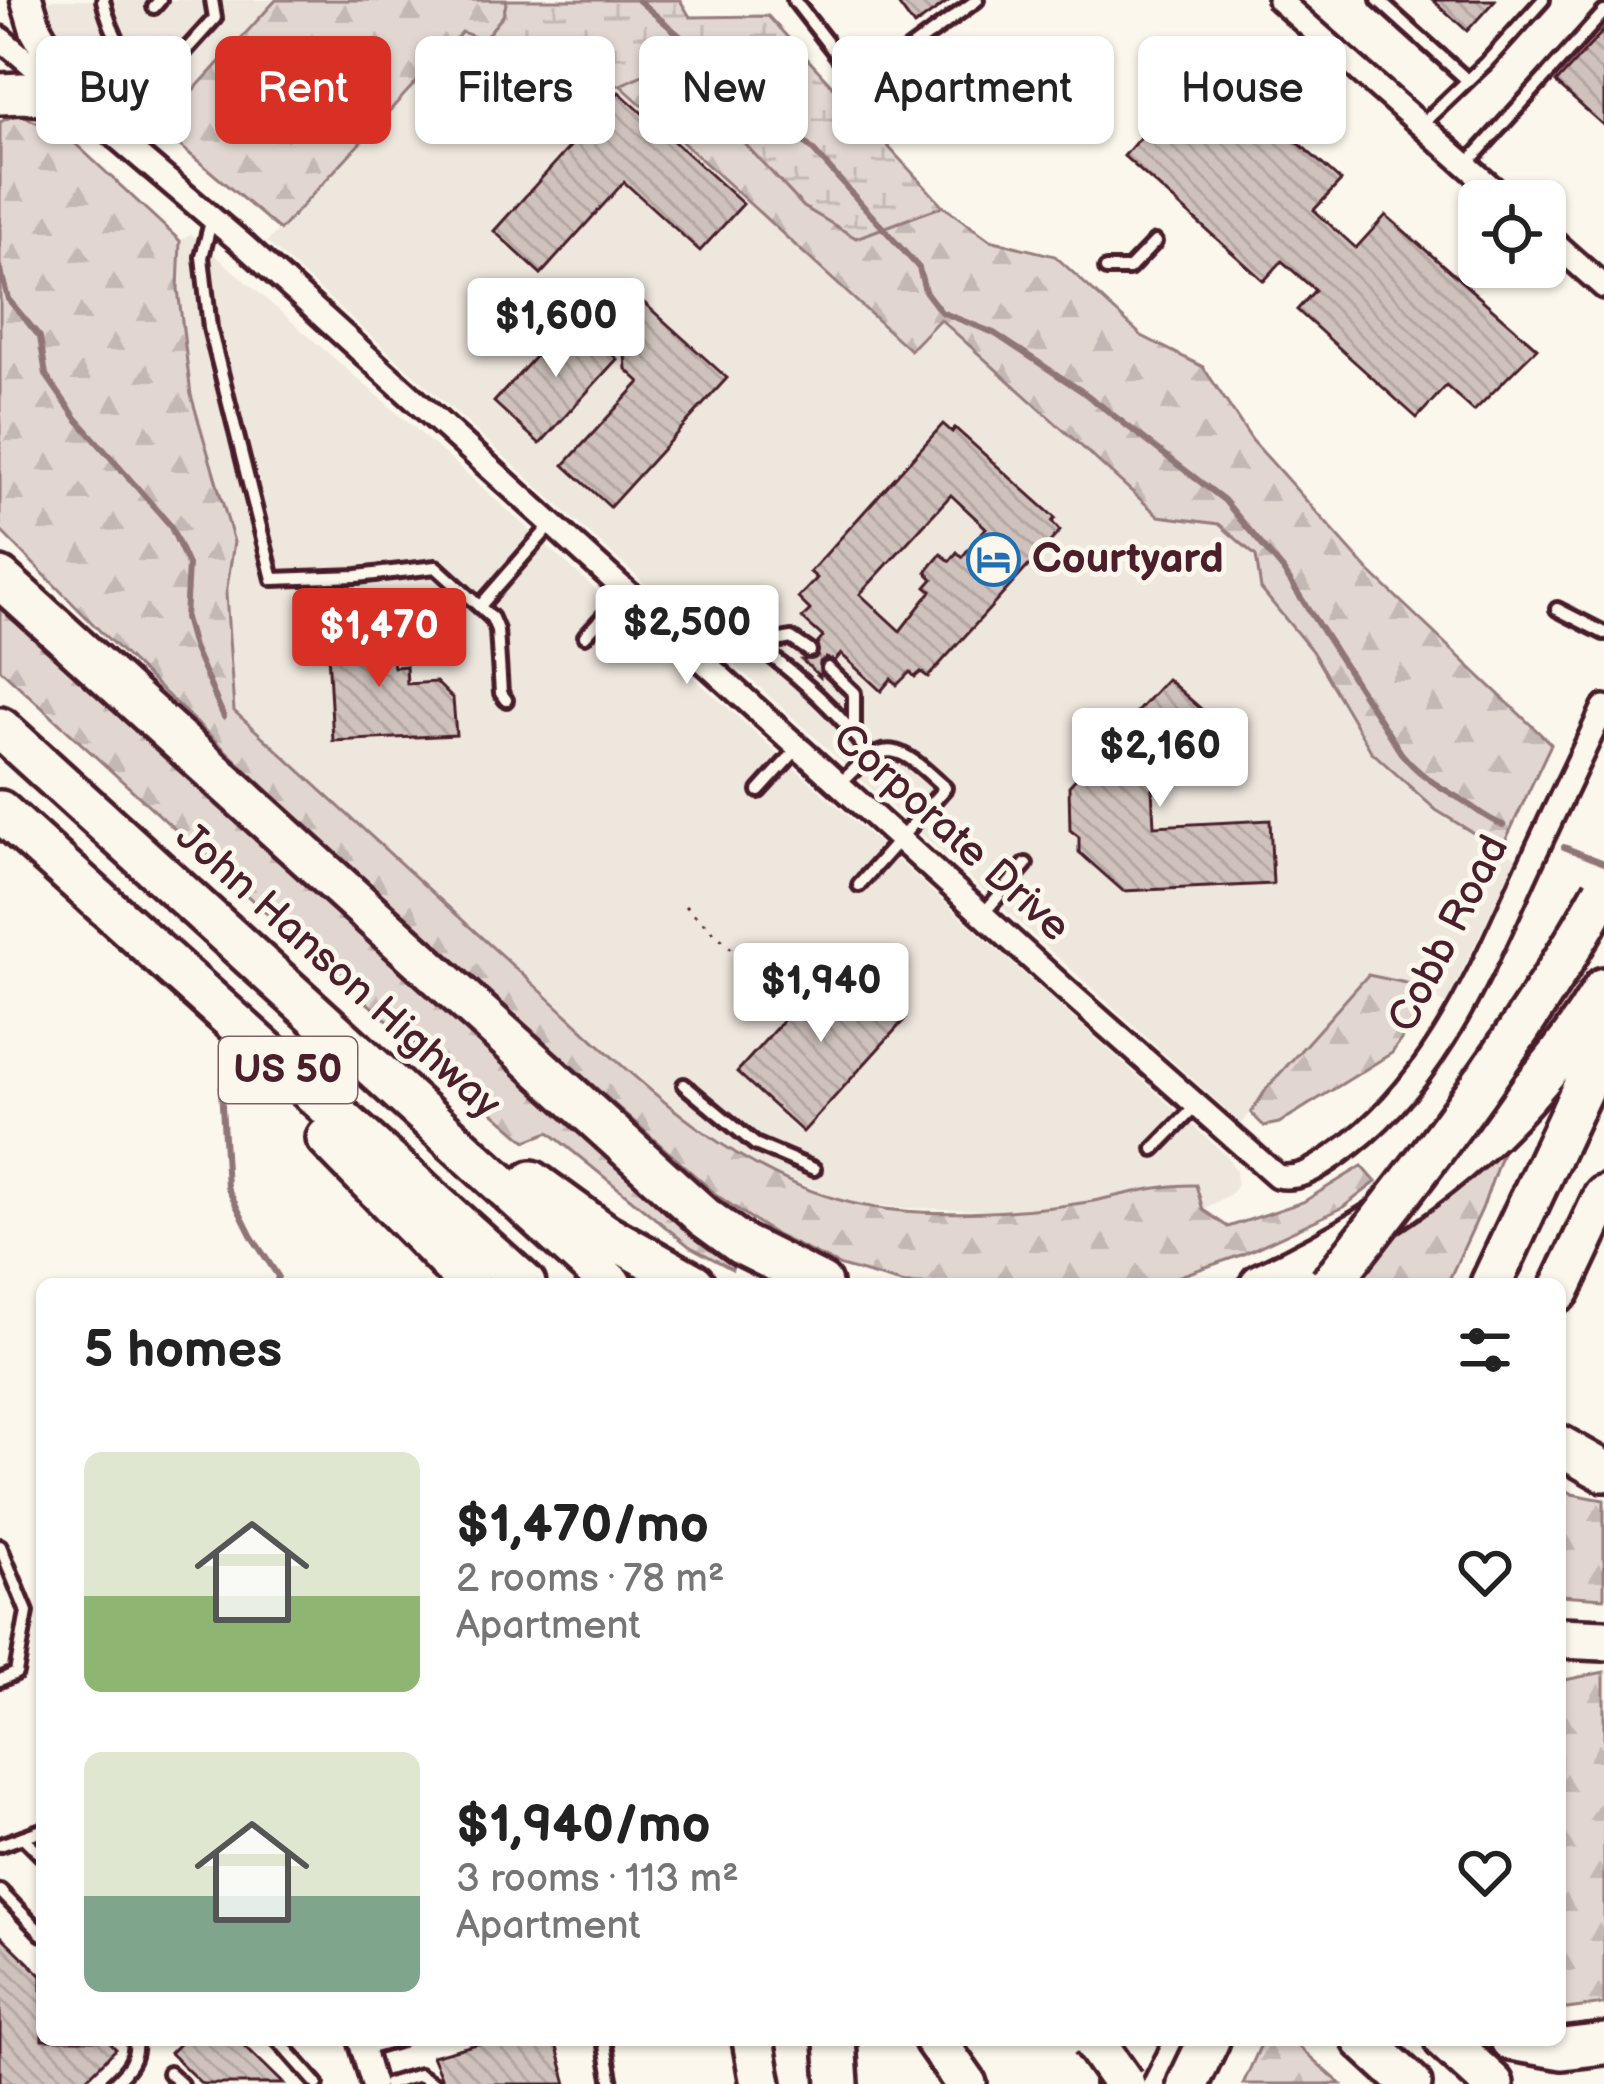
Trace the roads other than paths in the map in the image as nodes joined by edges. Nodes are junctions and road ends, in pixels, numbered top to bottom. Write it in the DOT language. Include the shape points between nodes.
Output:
graph roads {
  1 [pos="27,0"];
  2 [pos="103,0"];
  3 [pos="212,0"];
  4 [pos="794,0"];
  5 [pos="976,0"];
  6 [pos="1280,0"];
  7 [pos="1378,0"];
  8 [pos="1543,0"];
  9 [pos="1604,12"];
  10 [pos="39,36"];
  11 [pos="117,36"];
  12 [pos="0,38"];
  13 [pos="191,45"];
  14 [pos="36,67"];
  15 [pos="1466,79"];
  16 [pos="0,94"];
  17 [pos="36,94"];
  18 [pos="1421,125"];
  19 [pos="127,144"];
  20 [pos="1466,165"];
  21 [pos="1483,180"];
  22 [pos="212,218"];
  23 [pos="1155,242"];
  24 [pos="1566,254"];
  25 [pos="1106,269"];
  26 [pos="1604,287"];
  27 [pos="550,526"];
  28 [pos="0,578"];
  29 [pos="626,593"];
  30 [pos="480,606"];
  31 [pos="1557,609"];
  32 [pos="1604,634"];
  33 [pos="585,636"];
  34 [pos="757,645"];
  35 [pos="810,651"];
  36 [pos="828,668"];
  37 [pos="710,669"];
  38 [pos="506,700"];
  39 [pos="1604,706"];
  40 [pos="0,728"];
  41 [pos="854,733"];
  42 [pos="799,747"];
  43 [pos="870,757"];
  44 [pos="840,784"];
  45 [pos="759,791"];
  46 [pos="0,811"];
  47 [pos="900,838"];
  48 [pos="50,856"];
  49 [pos="1026,864"];
  50 [pos="859,885"];
  51 [pos="1604,891"];
  52 [pos="983,914"];
  53 [pos="226,934"];
  54 [pos="1604,988"];
  55 [pos="1604,1042"];
  56 [pos="683,1085"];
  57 [pos="1196,1106"];
  58 [pos="1154,1149"];
  59 [pos="1321,1165"];
  60 [pos="814,1168"];
  61 [pos="1604,1196"];
  62 [pos="464,1278"];
  63 [pos="518,1278"];
  64 [pos="604,1278"];
  65 [pos="683,1278"];
  66 [pos="809,1278"];
  67 [pos="1272,1278"];
  68 [pos="1335,1278"];
  69 [pos="1494,1278"];
  70 [pos="1566,1278"];
  71 [pos="1566,1449"];
  72 [pos="1604,1471"];
  73 [pos="0,1546"];
  74 [pos="1566,1638"];
  75 [pos="1604,1640"];
  76 [pos="0,1680"];
  77 [pos="36,1833"];
  78 [pos="23,1837"];
  79 [pos="0,1845"];
  80 [pos="36,1850"];
  81 [pos="0,1891"];
  82 [pos="36,1928"];
  83 [pos="1604,2044"];
  84 [pos="135,2046"];
  85 [pos="283,2046"];
  86 [pos="362,2046"];
  87 [pos="605,2046"];
  88 [pos="755,2046"];
  89 [pos="835,2046"];
  90 [pos="939,2046"];
  91 [pos="1098,2046"];
  92 [pos="1136,2046"];
  93 [pos="1206,2046"];
  94 [pos="1370,2046"];
  95 [pos="1451,2046"];
  96 [pos="1546,2046"];
  97 [pos="169,2072"];
  98 [pos="113,2084"];
  99 [pos="181,2084"];
  100 [pos="317,2084"];
  101 [pos="373,2084"];
  102 [pos="388,2084"];
  103 [pos="434,2084"];
  104 [pos="612,2084"];
  105 [pos="761,2084"];
  106 [pos="838,2084"];
  107 [pos="966,2084"];
  108 [pos="1120,2084"];
  109 [pos="1187,2084"];
  110 [pos="1411,2084"];
  111 [pos="1493,2084"];
  1 -- 10 [label="main road"];
  2 -- 11 [label="lane"];
  3 -- 13 [label="lane" via="215,18"];
  4 -- 5 [label="lane" via="843,64 877,73"];
  6 -- 18 [label="street"];
  7 -- 15 [label="lane"];
  8 -- 15 [label="lane"];
  9 -- 20 [label="lane"];
  12 -- 14 [label="street, Corporate Drive"];
  15 -- 18 [label="lane"];
  16 -- 17 [label="highway"];
  18 -- 20 [label="street"];
  19 -- 22 [label="street, Corporate Drive"];
  20 -- 21 [label="street"];
  22 -- 27 [label="street, Corporate Drive"];
  22 -- 30 [label="lane" via="202,257 210,328 273,579 436,567"];
  23 -- 25 [label="lane" via="1130,268"];
  24 -- 26 [label="street"];
  27 -- 29 [label="street, Corporate Drive"];
  27 -- 30 [label="lane"];
  28 -- 66 [label="highway" via="704,1217"];
  29 -- 33 [label="lane"];
  29 -- 37 [label="street, Corporate Drive"];
  30 -- 38 [label="lane" via="497,630"];
  31 -- 32 [label="lane"];
  34 -- 35 [label="lane" via="791,638"];
  34 -- 37 [label="lane" via="738,633"];
  34 -- 41 [label="lane"];
  36 -- 41 [label="lane" via="854,693"];
  37 -- 42 [label="street, Corporate Drive"];
  39 -- 59 [label="street, Cobb Road" via="1441,1043 1400,1099"];
  40 -- 53 [label="highway, John Hanson Highway / US 50"];
  41 -- 43 [label="lane"];
  42 -- 44 [label="street, Corporate Drive"];
  42 -- 45 [label="lane"];
  43 -- 44 [label="lane"];
  43 -- 47 [label="lane" via="907,753 945,788"];
  44 -- 47 [label="street, Corporate Drive"];
  46 -- 48 [label="highway, US 50"];
  47 -- 50 [label="lane"];
  47 -- 52 [label="street, Corporate Drive"];
  48 -- 62 [label="highway"];
  48 -- 63 [label="highway, US 50"];
  49 -- 52 [label="lane"];
  51 -- 68 [label="highway, bridge" via="1466,1109"];
  52 -- 57 [label="street, Corporate Drive"];
  53 -- 64 [label="highway, John Hanson Highway / US 50"];
  53 -- 65 [label="highway" via="552,1198"];
  54 -- 67 [label="highway" via="1526,1099 1446,1172 1370,1226"];
  55 -- 69 [label="highway"];
  56 -- 60 [label="lane" via="755,1144"];
  57 -- 58 [label="lane"];
  57 -- 59 [label="street, Corporate Drive" via="1277,1176"];
  61 -- 70 [label="highway"];
  71 -- 72 [label="highway"];
  73 -- 76 [label="lane" via="27,1612 16,1672"];
  74 -- 75 [label="highway"];
  77 -- 78 [label="lane"];
  78 -- 79 [label="lane"];
  78 -- 80 [label="lane"];
  81 -- 82 [label="lane"];
  83 -- 96 [label="highway"];
  84 -- 98 [label="lane" via="131,2066"];
  85 -- 100 [label="lane"];
  86 -- 101 [label="street"];
  87 -- 104 [label="lane"];
  88 -- 105 [label="highway"];
  89 -- 106 [label="highway"];
  90 -- 107 [label="highway"];
  91 -- 108 [label="highway, bridge"];
  92 -- 108 [label="highway"];
  93 -- 109 [label="highway"];
  94 -- 110 [label="highway"];
  95 -- 111 [label="highway"];
  97 -- 99 [label="lane"];
  102 -- 103 [label="lane" via="419,2075"];
}
